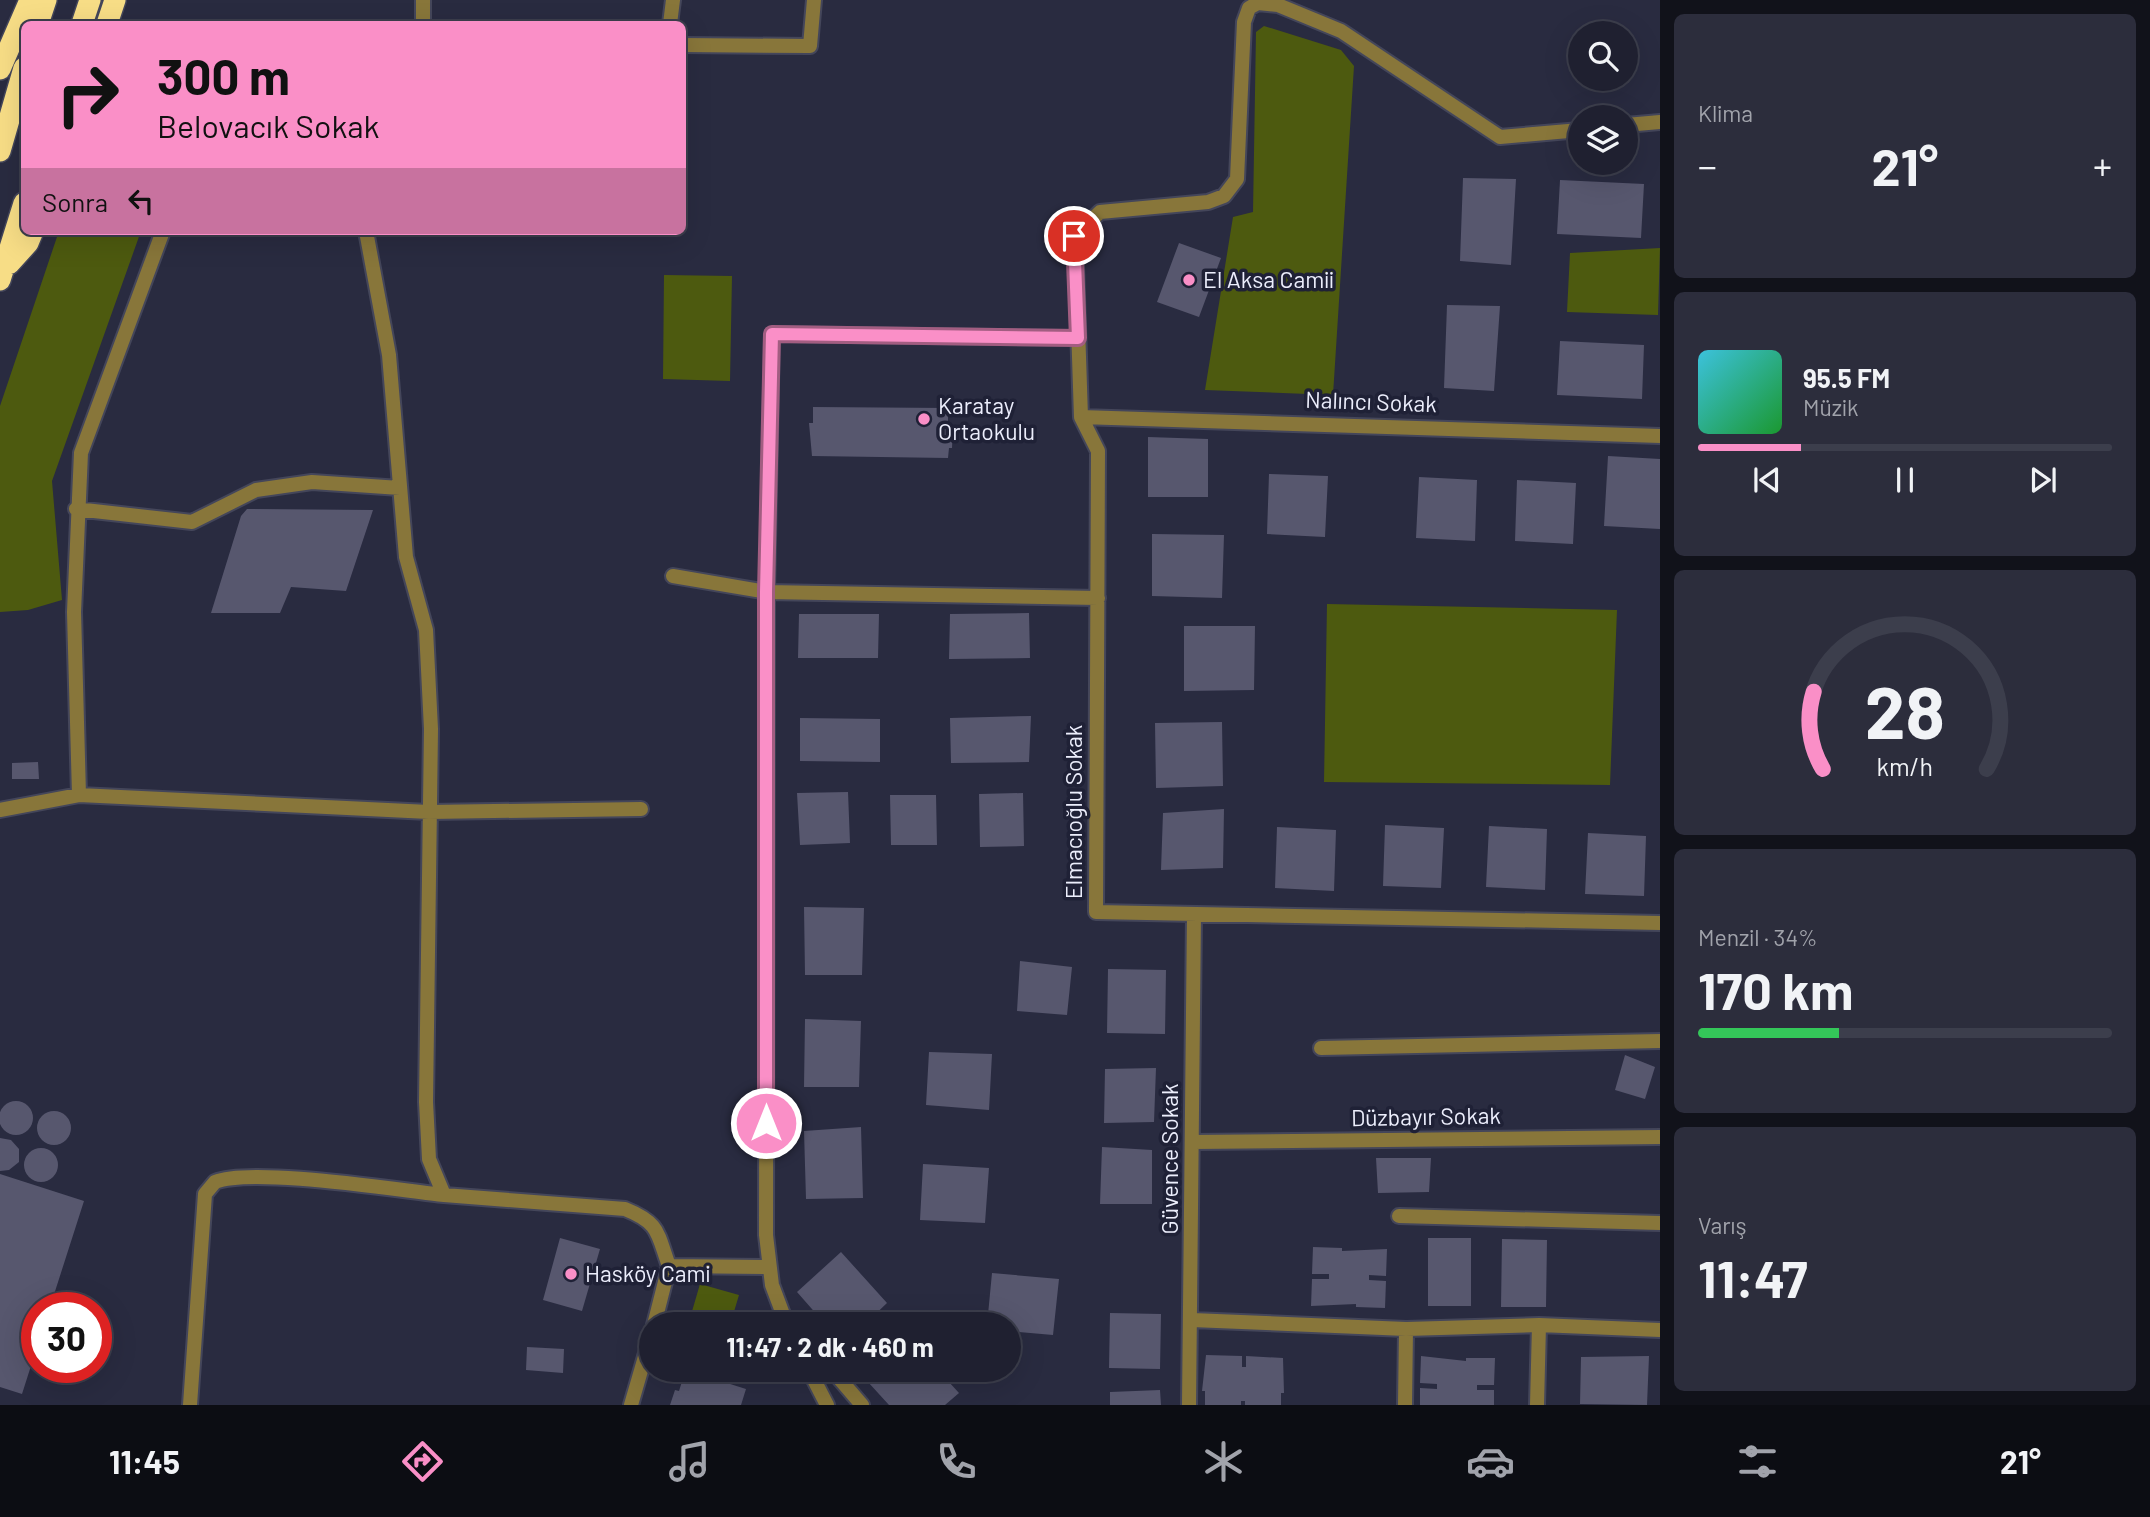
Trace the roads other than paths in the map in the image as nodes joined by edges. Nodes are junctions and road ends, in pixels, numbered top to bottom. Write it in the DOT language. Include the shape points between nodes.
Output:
graph roads {
  1 [pos="30,0"];
  2 [pos="46,0"];
  3 [pos="90,0"];
  4 [pos="115,0"];
  5 [pos="423,0"];
  6 [pos="673,0"];
  7 [pos="814,0"];
  8 [pos="39,21"];
  9 [pos="83,21"];
  10 [pos="111,21"];
  11 [pos="423,21"];
  12 [pos="670,21"];
  13 [pos="686,45"];
  14 [pos="0,69"];
  15 [pos="21,78"];
  16 [pos="1660,122"];
  17 [pos="1638,124"];
  18 [pos="1568,131"];
  19 [pos="0,151"];
  20 [pos="21,212"];
  21 [pos="31,235"];
  22 [pos="162,235"];
  23 [pos="367,235"];
  24 [pos="1,275"];
  25 [pos="1078,338"];
  26 [pos="1081,417"];
  27 [pos="1660,436"];
  28 [pos="400,488"];
  29 [pos="76,509"];
  30 [pos="673,576"];
  31 [pos="766,592"];
  32 [pos="1098,598"];
  33 [pos="79,795"];
  34 [pos="641,809"];
  35 [pos="0,810"];
  36 [pos="429,812"];
  37 [pos="1194,914"];
  38 [pos="1660,923"];
  39 [pos="1660,1041"];
  40 [pos="1321,1048"];
  41 [pos="1660,1137"];
  42 [pos="1193,1142"];
  43 [pos="444,1195"];
  44 [pos="1399,1216"];
  45 [pos="1660,1223"];
  46 [pos="669,1266"];
  47 [pos="767,1267"];
  48 [pos="657,1312"];
  49 [pos="783,1312"];
  50 [pos="1192,1320"];
  51 [pos="1538,1325"];
  52 [pos="1406,1329"];
  53 [pos="1660,1330"];
  54 [pos="639,1377"];
  55 [pos="815,1382"];
  56 [pos="842,1382"];
  57 [pos="190,1405"];
  58 [pos="631,1405"];
  59 [pos="827,1405"];
  60 [pos="862,1405"];
  61 [pos="1189,1405"];
  62 [pos="1405,1405"];
  63 [pos="1537,1405"];
  1 -- 14 [label="highway"];
  2 -- 8 [label="highway"];
  3 -- 9 [label="highway"];
  4 -- 10 [label="highway"];
  5 -- 11 [label="street"];
  6 -- 12 [label="street"];
  7 -- 13 [label="street" via="810,46"];
  15 -- 19 [label="highway"];
  16 -- 17 [label="street"];
  18 -- 25 [label="street, Elmacıoğlu Sokak" via="1500,137 1341,31 1278,5 1258,3 1249,8 1244,22 1237,179 1224,196 1208,202 1100,212 1074,236"];
  20 -- 24 [label="highway"];
  21 -- 24 [label="highway"];
  22 -- 29 [label="street" via="81,453"];
  23 -- 28 [label="street" via="376,294 384,314"];
  25 -- 26 [label="street, Elmacıoğlu Sokak"];
  25 -- 31 [label="street" via="772,334"];
  26 -- 27 [label="street, Nalıncı Sokak"];
  26 -- 32 [label="street, Elmacıoğlu Sokak" via="1098,451"];
  28 -- 29 [label="street" via="312,482 256,490 192,522"];
  28 -- 36 [label="street" via="406,557 426,630"];
  29 -- 33 [label="street"];
  30 -- 31 [label="street"];
  31 -- 32 [label="street"];
  31 -- 47 [label="street"];
  32 -- 37 [label="street, Elmacıoğlu Sokak" via="1096,912"];
  33 -- 35 [label="street"];
  33 -- 36 [label="street"];
  34 -- 36 [label="street"];
  36 -- 43 [label="street" via="426,1102 429,1159"];
  37 -- 38 [label="street, Elmacıoğlu Sokak"];
  37 -- 42 [label="street, Güvence Sokak"];
  39 -- 40 [label="street"];
  41 -- 42 [label="street, Düzbayır Sokak"];
  42 -- 50 [label="street, Güvence Sokak"];
  43 -- 46 [label="street" via="625,1209 653,1223"];
  43 -- 57 [label="street" via="239,1177 215,1182 205,1194"];
  44 -- 45 [label="street"];
  46 -- 47 [label="street"];
  46 -- 48 [label="street"];
  47 -- 49 [label="street"];
  50 -- 52 [label="street"];
  50 -- 61 [label="street, Güvence Sokak"];
  51 -- 52 [label="street"];
  51 -- 53 [label="street"];
  51 -- 63 [label="street"];
  52 -- 62 [label="street"];
  54 -- 58 [label="street"];
  55 -- 59 [label="street"];
  56 -- 60 [label="street"];
}
